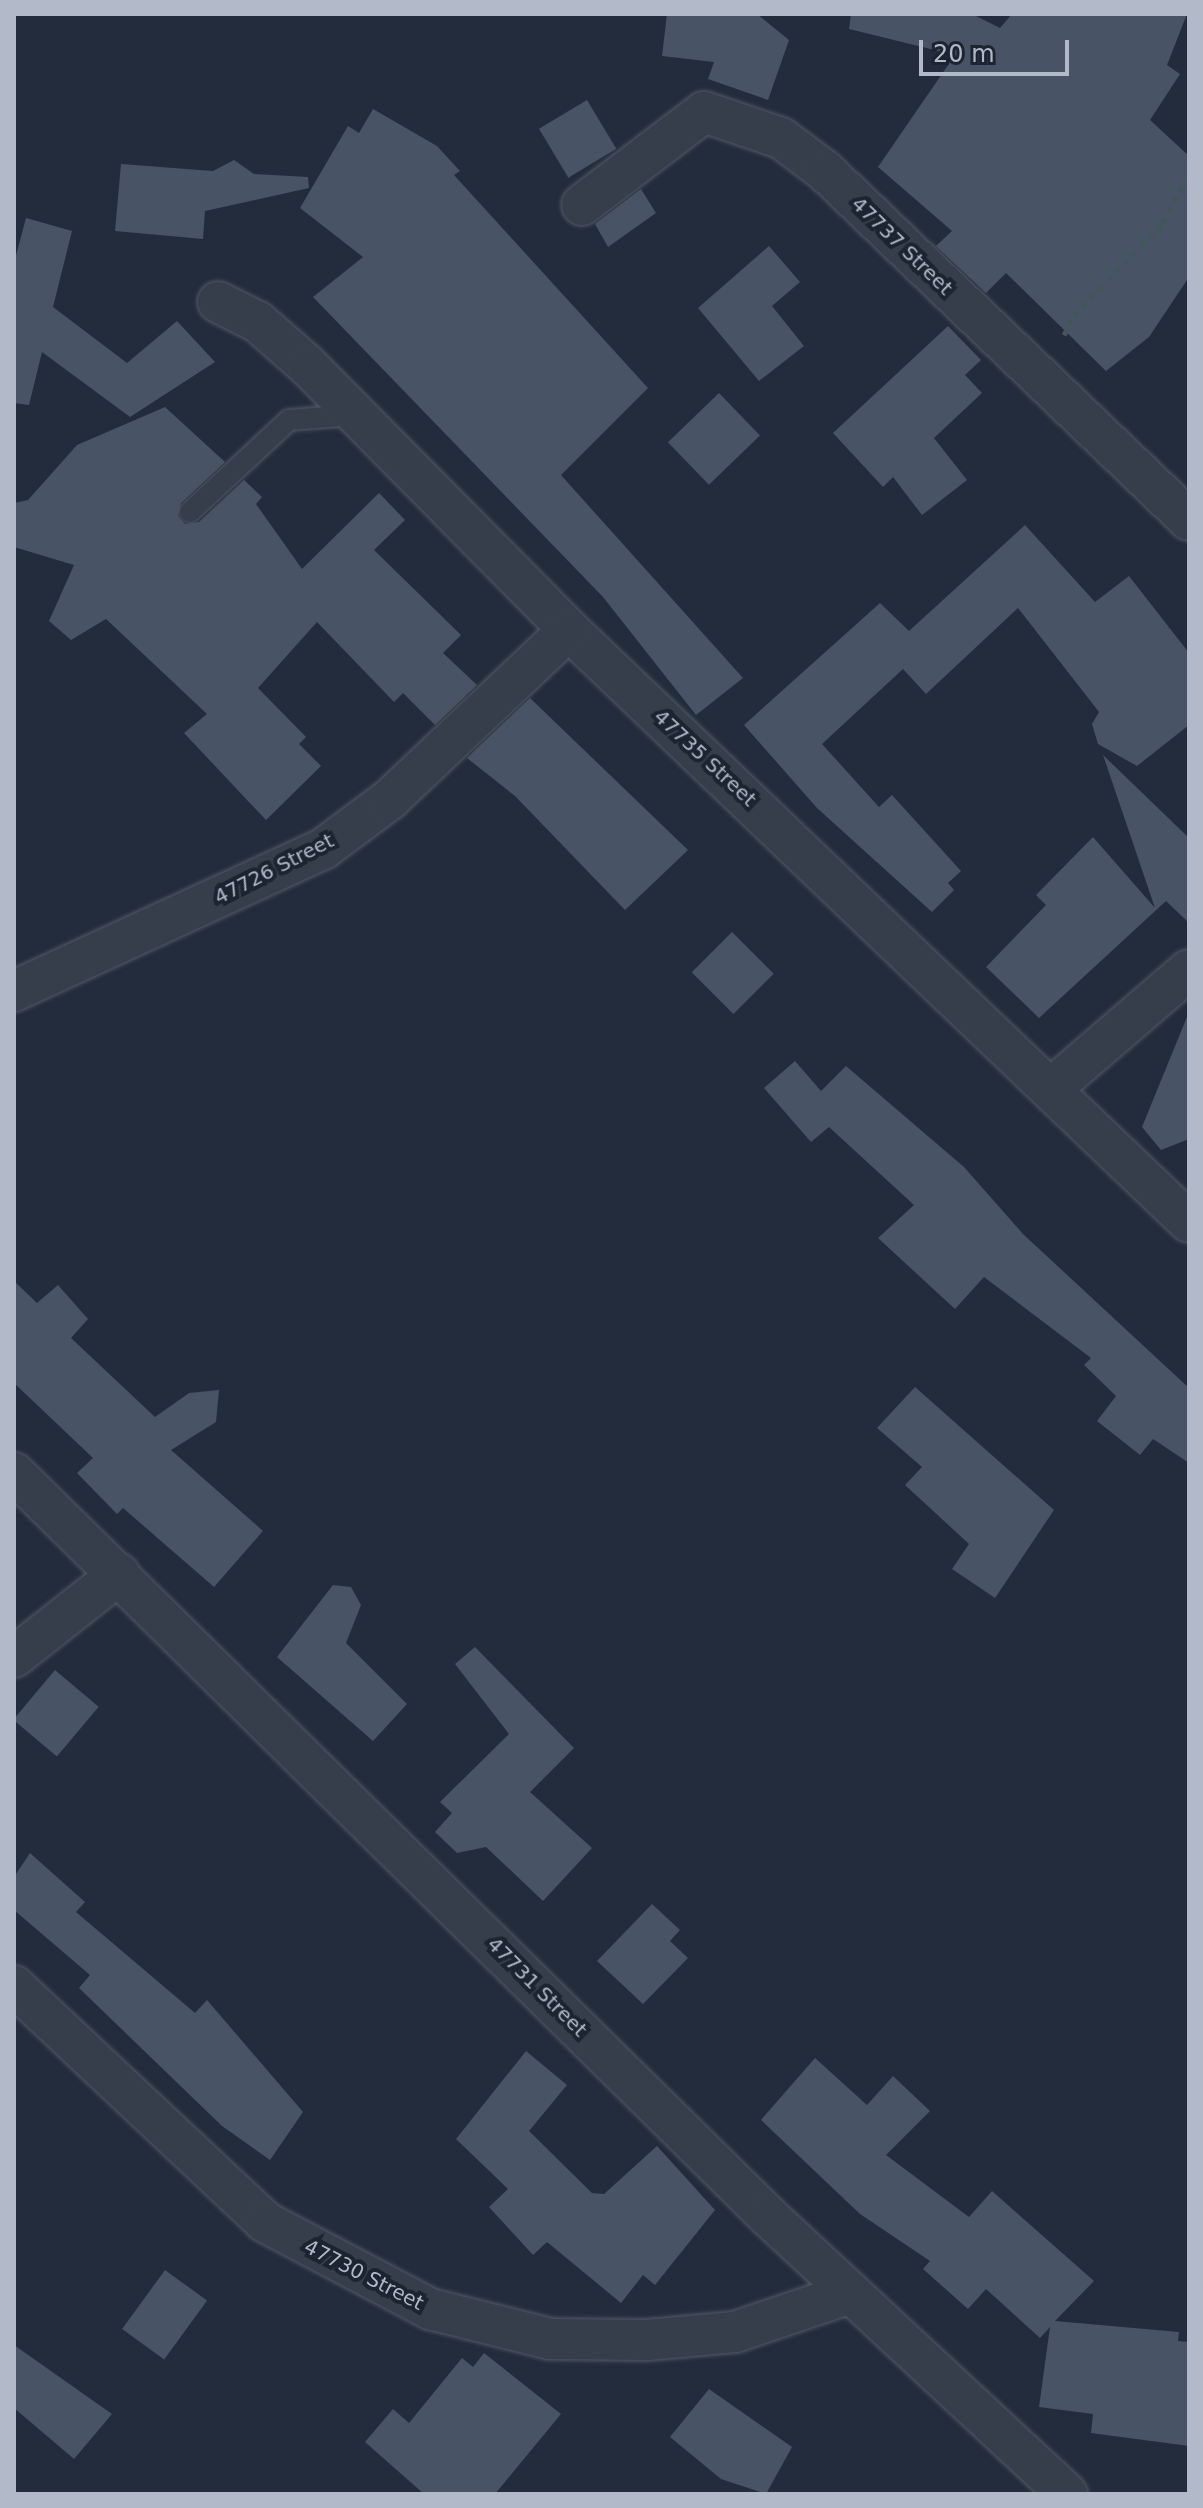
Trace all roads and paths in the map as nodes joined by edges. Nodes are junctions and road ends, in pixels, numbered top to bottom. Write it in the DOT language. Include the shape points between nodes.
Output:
graph roads {
  1 [pos="1189,174"];
  2 [pos="582,205"];
  3 [pos="218,302"];
  4 [pos="1044,384"];
  5 [pos="354,415"];
  6 [pos="190,512"];
  7 [pos="1189,520"];
  8 [pos="569,630"];
  9 [pos="1189,970"];
  10 [pos="14,991"];
  11 [pos="1053,1087"];
  12 [pos="1189,1222"];
  13 [pos="14,1473"];
  14 [pos="119,1574"];
  15 [pos="14,1657"];
  16 [pos="14,1986"];
  17 [pos="850,2293"];
  18 [pos="1067,2494"];
  1 -- 4 [label="path" via="1163,223 1074,315"];
  2 -- 4 [label="street, 47737 Street" via="704,112 721,114 781,138 825,171"];
  3 -- 5 [label="street, 47735 Street" via="258,322"];
  4 -- 7 [label="street, 47737 Street"];
  5 -- 6 [label="lane" via="289,420"];
  5 -- 8 [label="street, 47735 Street"];
  8 -- 10 [label="street, 47726 Street" via="390,799 323,849"];
  8 -- 11 [label="street, 47735 Street"];
  9 -- 11 [label="street"];
  11 -- 12 [label="street, 47735 Street"];
  13 -- 14 [label="street, 47731 Street"];
  14 -- 15 [label="street"];
  14 -- 17 [label="street, 47731 Street"];
  16 -- 17 [label="street, 47730 Street" via="265,2222 430,2309 550,2339 647,2340 735,2332"];
  17 -- 18 [label="street, 47731 Street"];
}
